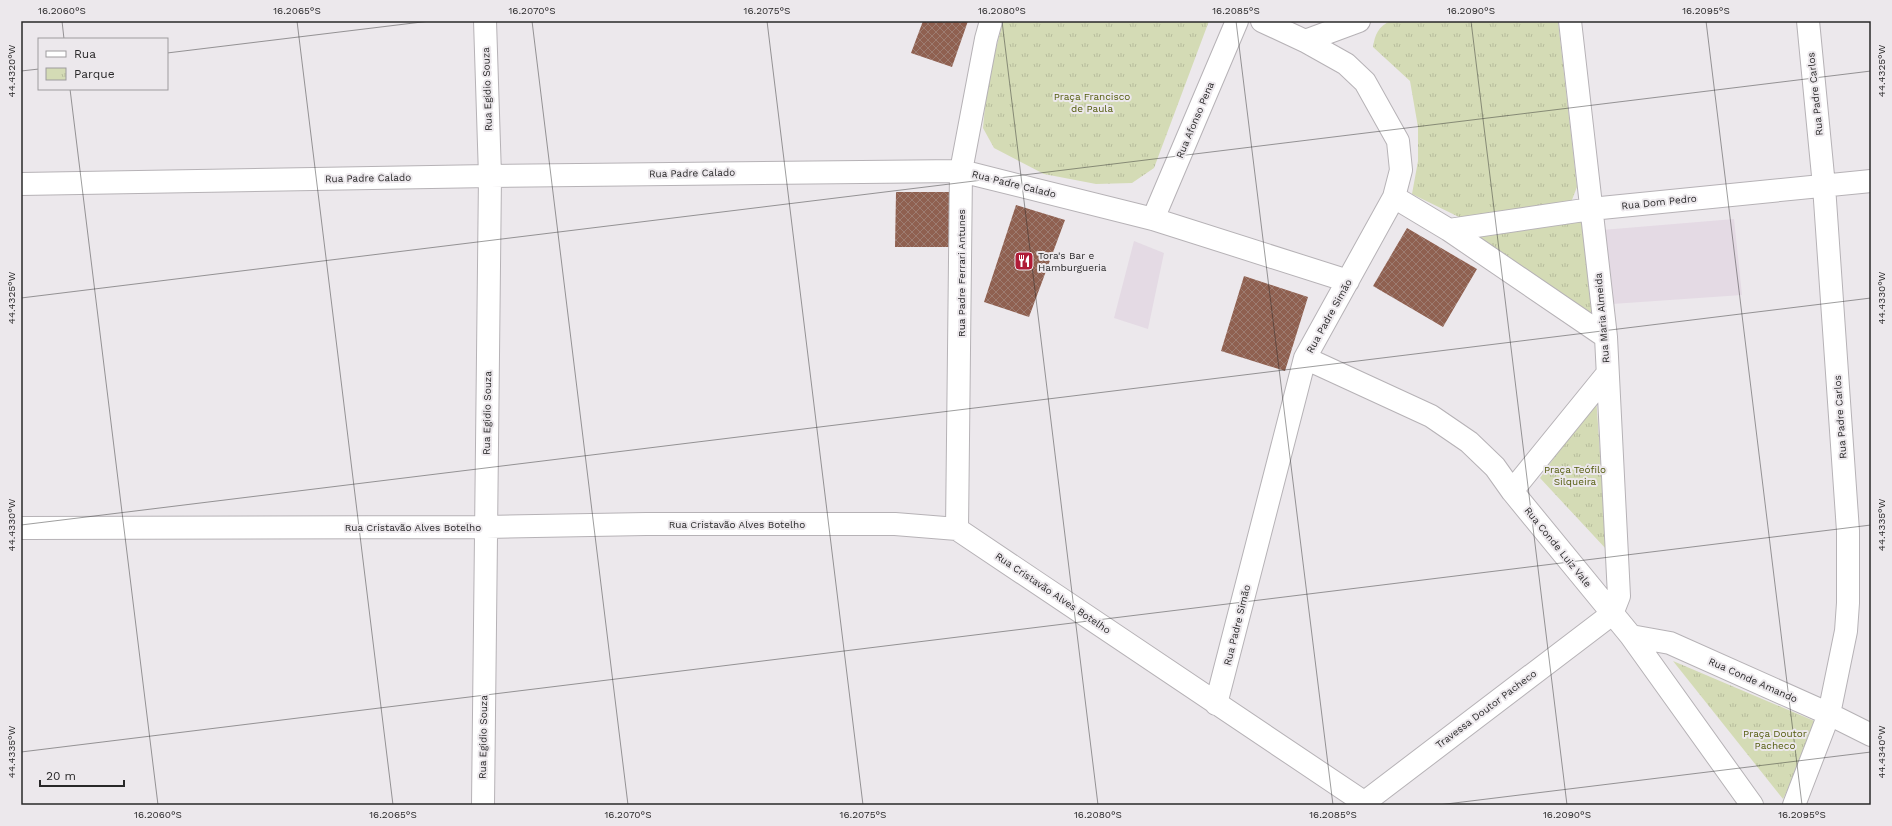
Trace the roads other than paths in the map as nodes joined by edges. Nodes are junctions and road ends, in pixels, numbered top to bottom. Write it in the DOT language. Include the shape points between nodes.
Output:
graph roads {
  1 [pos="485,21"];
  2 [pos="991,21"];
  3 [pos="1237,21"];
  4 [pos="1262,21"];
  5 [pos="1359,21"];
  6 [pos="1570,21"];
  7 [pos="1808,21"];
  8 [pos="1306,41"];
  9 [pos="961,170"];
  10 [pos="490,176"];
  11 [pos="1871,181"];
  12 [pos="21,184"];
  13 [pos="1824,186"];
  14 [pos="1394,197"];
  15 [pos="1591,209"];
  16 [pos="1153,219"];
  17 [pos="1448,230"];
  18 [pos="1348,281"];
  19 [pos="1606,337"];
  20 [pos="1305,358"];
  21 [pos="1607,374"];
  22 [pos="1512,491"];
  23 [pos="486,527"];
  24 [pos="21,528"];
  25 [pos="957,529"];
  26 [pos="1612,614"];
  27 [pos="1631,636"];
  28 [pos="1216,704"];
  29 [pos="1829,714"];
  30 [pos="1871,735"];
  31 [pos="1364,804"];
  32 [pos="483,805"];
  33 [pos="1752,805"];
  34 [pos="1794,805"];
  1 -- 10 [label="street, Rua Egidio Souza"];
  2 -- 9 [label="street, Rua Padre Ferrari Antunes"];
  3 -- 16 [label="street, Rua Afonso Pena"];
  4 -- 8 [label="street, Rua Padre Simão"];
  5 -- 8 [label="street"];
  6 -- 15 [label="street, Rua Maria Almeida"];
  7 -- 13 [label="street, Rua Padre Carlos"];
  8 -- 14 [label="street, Rua Padre Simão" via="1346,64 1365,82 1376,100 1398,141 1401,170"];
  9 -- 10 [label="street, Rua Padre Calado"];
  9 -- 16 [label="street, Rua Padre Calado"];
  9 -- 25 [label="street, Rua Padre Ferrari Antunes"];
  10 -- 12 [label="street, Rua Padre Calado"];
  10 -- 23 [label="street, Rua Egidio Souza"];
  11 -- 13 [label="street, Rua Dom Pedro"];
  13 -- 15 [label="street, Rua Dom Pedro"];
  13 -- 29 [label="street, Rua Padre Carlos" via="1848,531 1846,631"];
  14 -- 17 [label="street"];
  14 -- 18 [label="street, Rua Padre Simão"];
  15 -- 17 [label="street, Rua Dom Pedro"];
  15 -- 19 [label="street, Rua Maria Almeida"];
  16 -- 18 [label="street, Rua Padre Calado"];
  17 -- 19 [label="street"];
  18 -- 20 [label="street, Rua Padre Simão"];
  19 -- 21 [label="street, Rua Maria Almeida"];
  20 -- 22 [label="street, Rua Conde Luiz Vale" via="1432,416 1469,442 1495,467"];
  20 -- 28 [label="street, Rua Padre Simão"];
  21 -- 22 [label="street"];
  21 -- 26 [label="street, Rua Maria Almeida" via="1619,596"];
  22 -- 26 [label="street, Rua Conde Luiz Vale"];
  23 -- 24 [label="street, Rua Cristavão Alves Botelho"];
  23 -- 25 [label="street, Rua Cristavão Alves Botelho" via="895,524"];
  23 -- 32 [label="street, Rua Egidio Souza"];
  25 -- 28 [label="street, Rua Cristavão Alves Botelho"];
  26 -- 27 [label="street, Rua Conde Luiz Vale"];
  26 -- 31 [label="street, Travessa Doutor Pacheco"];
  27 -- 29 [label="street, Rua Conde Amando" via="1670,644"];
  27 -- 33 [label="street, Rua Conde Luiz Vale"];
  28 -- 31 [label="street, Rua Cristavão Alves Botelho"];
  29 -- 30 [label="street, Rua Conde Amando"];
  29 -- 34 [label="street, Rua Padre Carlos"];
}
